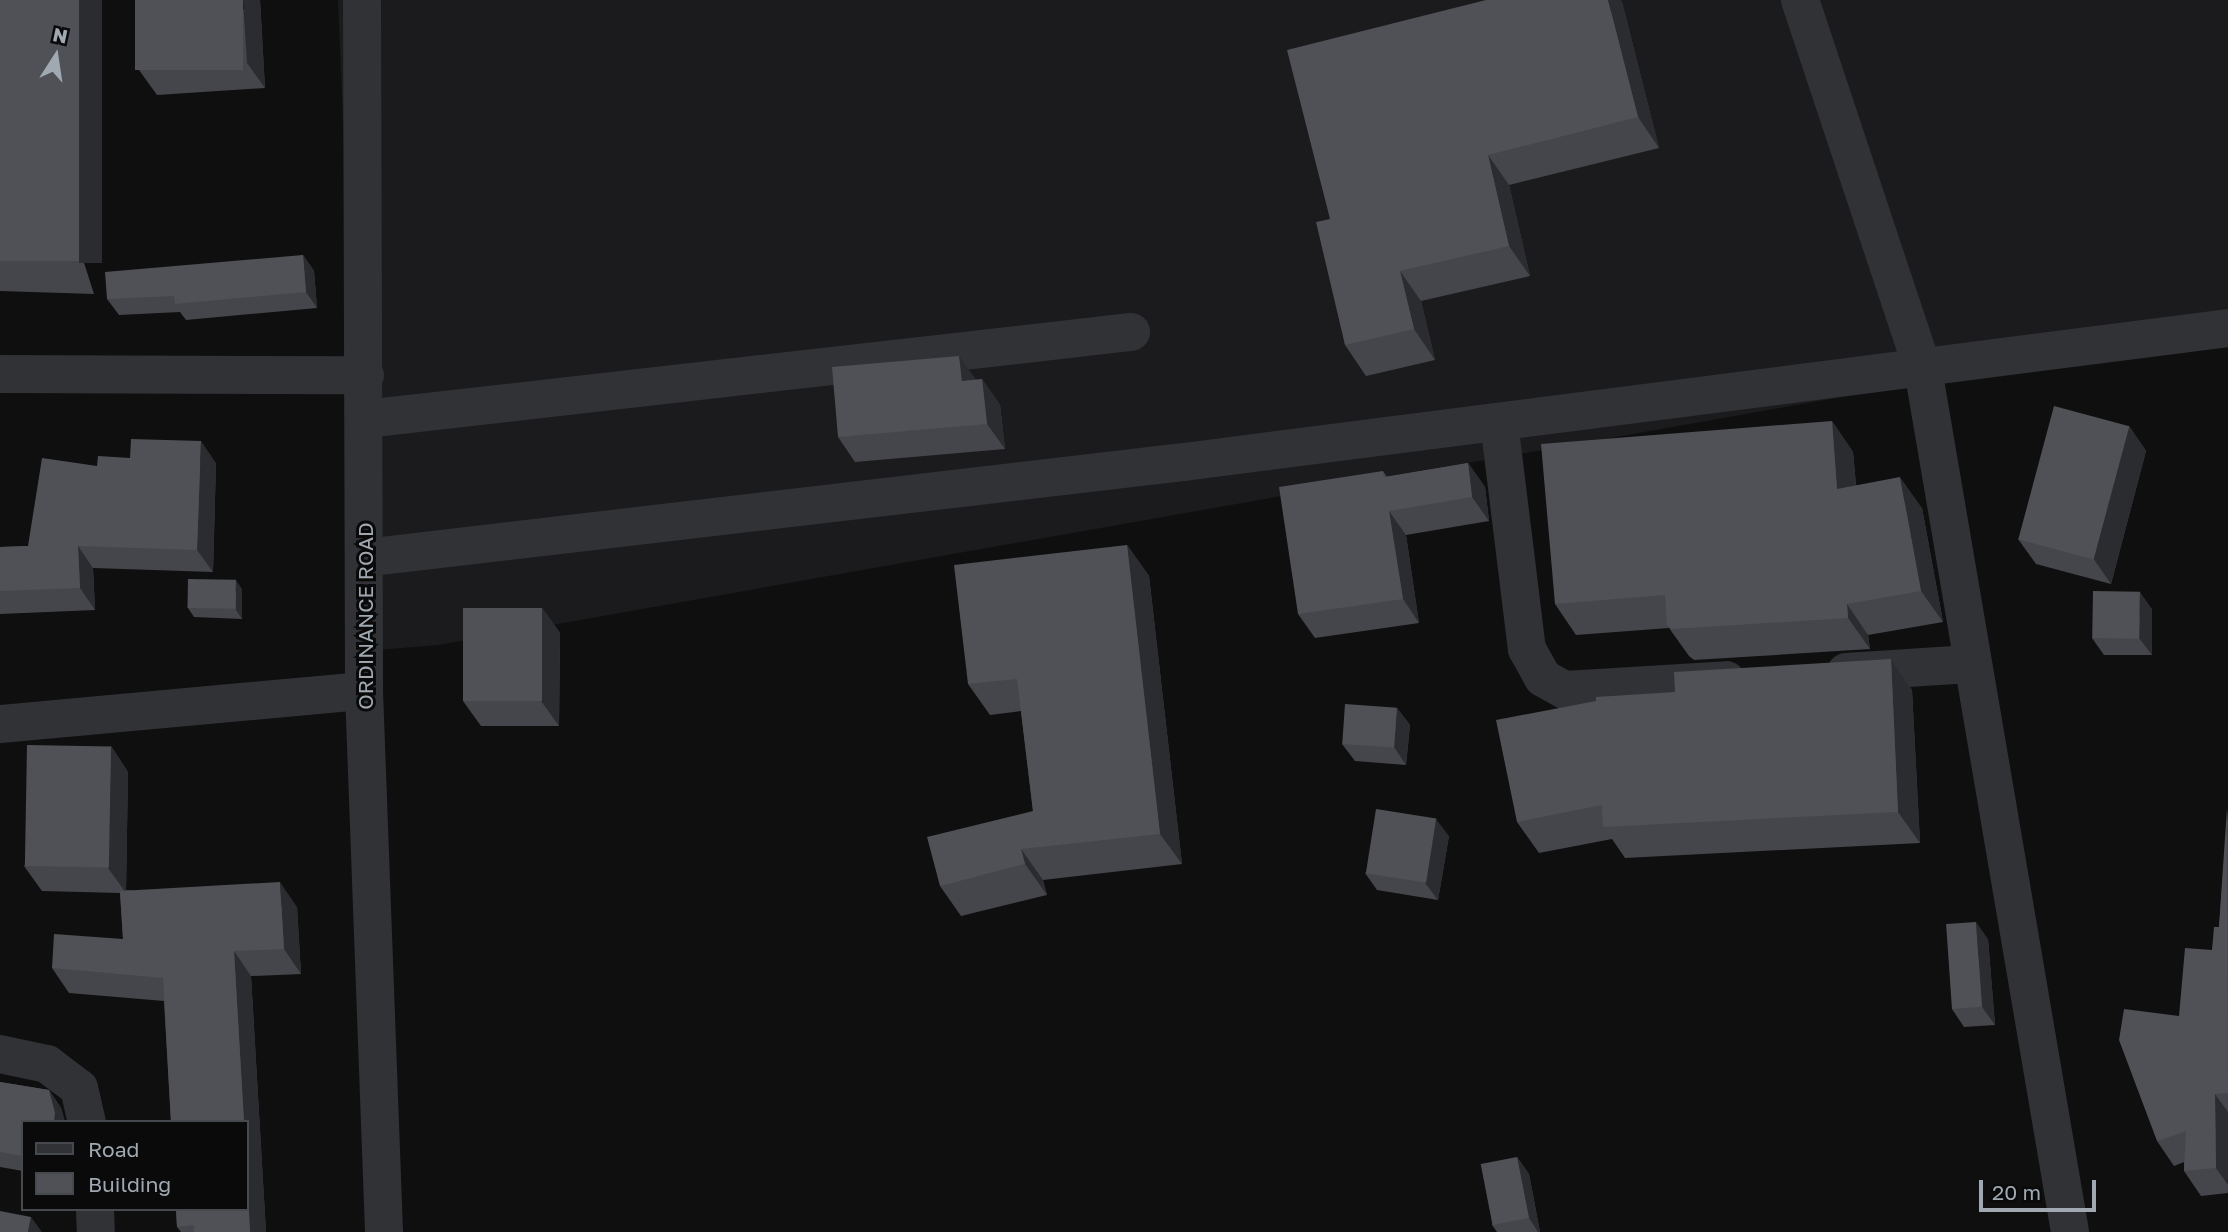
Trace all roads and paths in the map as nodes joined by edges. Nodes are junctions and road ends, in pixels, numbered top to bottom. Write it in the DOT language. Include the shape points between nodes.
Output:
graph roads {
  1 [pos="362,0"];
  2 [pos="1800,0"];
  3 [pos="2228,328"];
  4 [pos="1131,332"];
  5 [pos="1923,369"];
  6 [pos="0,374"];
  7 [pos="365,374"];
  8 [pos="365,419"];
  9 [pos="1499,422"];
  10 [pos="364,558"];
  11 [pos="1970,664"];
  12 [pos="1808,674"];
  13 [pos="1768,677"];
  14 [pos="365,691"];
  15 [pos="0,724"];
  16 [pos="0,1054"];
  17 [pos="87,1120"];
  18 [pos="95,1211"];
  19 [pos="96,1232"];
  20 [pos="384,1232"];
  21 [pos="2070,1232"];
  1 -- 7 [label="street, ORDINANCE ROAD"];
  2 -- 5 [label="street"];
  3 -- 5 [label="street"];
  4 -- 8 [label="street"];
  5 -- 9 [label="street"];
  5 -- 11 [label="street"];
  6 -- 7 [label="street"];
  7 -- 8 [label="street, ORDINANCE ROAD"];
  8 -- 10 [label="street, ORDINANCE ROAD"];
  9 -- 10 [label="street"];
  9 -- 13 [label="street" via="1527,649 1543,678 1565,690"];
  10 -- 14 [label="street, ORDINANCE ROAD"];
  11 -- 12 [label="street"];
  11 -- 21 [label="street"];
  14 -- 15 [label="street"];
  14 -- 20 [label="street, ORDINANCE ROAD"];
  16 -- 17 [label="street" via="47,1064 79,1088"];
  18 -- 19 [label="street"];
}
